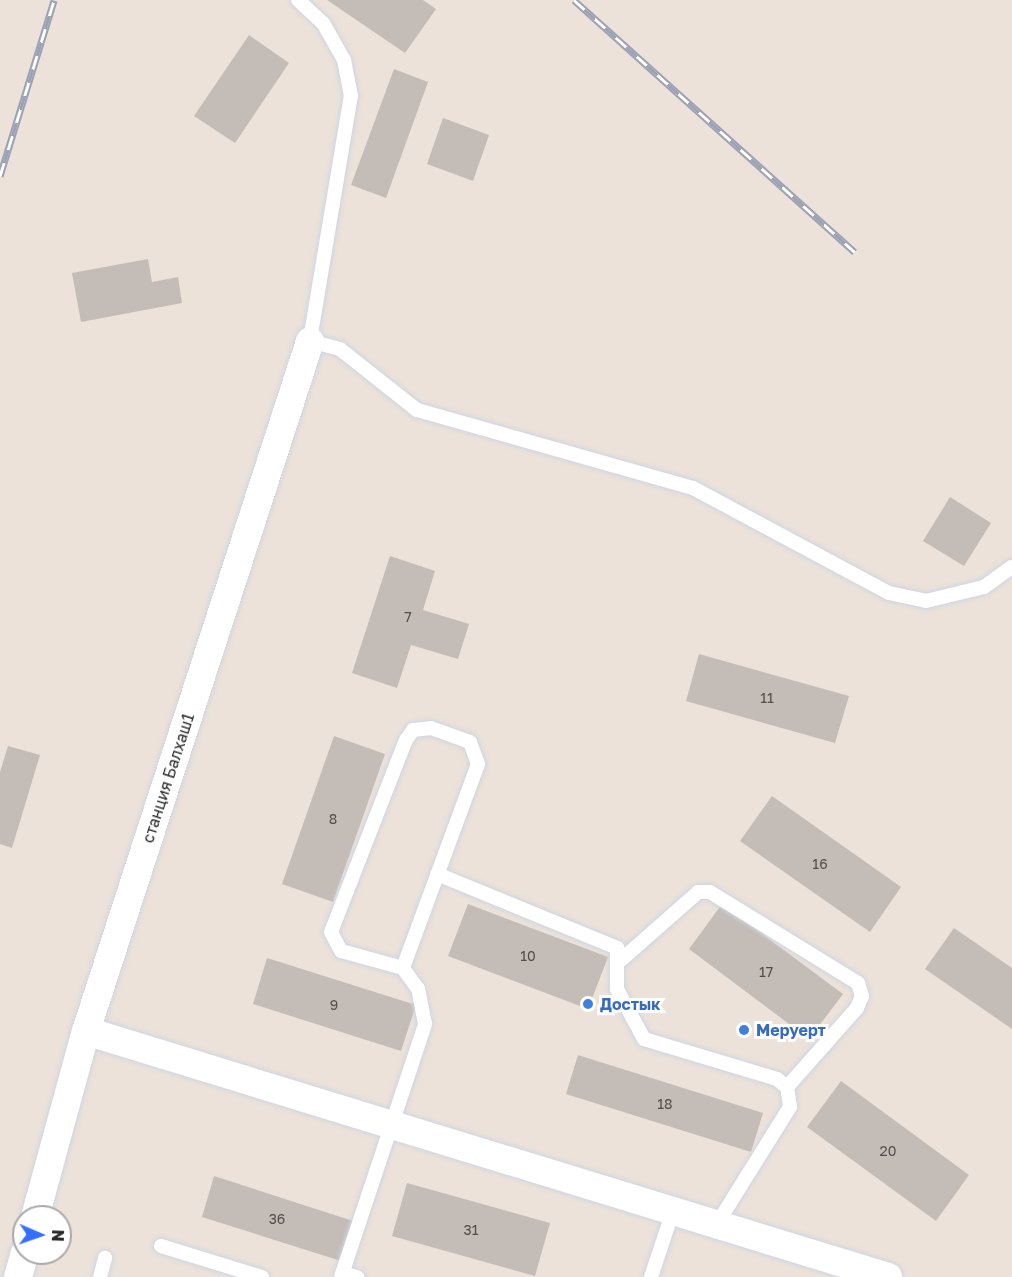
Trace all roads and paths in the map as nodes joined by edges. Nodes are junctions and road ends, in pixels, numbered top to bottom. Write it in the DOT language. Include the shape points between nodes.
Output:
graph roads {
  1 [pos="298,0"];
  2 [pos="310,341"];
  3 [pos="1012,567"];
  4 [pos="437,874"];
  5 [pos="621,960"];
  6 [pos="403,968"];
  7 [pos="86,1030"];
  8 [pos="787,1087"];
  9 [pos="387,1127"];
  10 [pos="38,1205"];
  11 [pos="672,1214"];
  12 [pos="714,1227"];
  13 [pos="161,1246"];
  14 [pos="105,1258"];
  15 [pos="342,1275"];
  16 [pos="100,1277"];
  17 [pos="262,1277"];
  18 [pos="357,1277"];
  19 [pos="651,1277"];
  20 [pos="888,1277"];
  1 -- 2 [label="lane" via="323,23 344,60 351,95"];
  2 -- 3 [label="lane" via="340,349 417,410 693,488 889,593 926,601 984,587"];
  2 -- 7 [label="street, станция Балхаш1"];
  4 -- 5 [label="lane" via="617,948"];
  4 -- 6 [label="lane"];
  4 -- 6 [label="lane" via="478,764 477,751 470,742 431,728 414,730 331,932 341,951"];
  5 -- 8 [label="lane" via="618,989 644,1039 777,1079"];
  5 -- 8 [label="lane" via="698,892 710,892 858,983 862,996 857,1008"];
  6 -- 9 [label="lane" via="418,989 425,1024"];
  7 -- 9 [label="street"];
  7 -- 10 [label="street, станция Балхаш1"];
  8 -- 12 [label="lane" via="790,1107"];
  9 -- 11 [label="street"];
  9 -- 15 [label="lane"];
  11 -- 12 [label="street"];
  11 -- 19 [label="lane"];
  12 -- 20 [label="street"];
  13 -- 17 [label="lane"];
  14 -- 16 [label="lane"];
  15 -- 18 [label="lane"];
}
